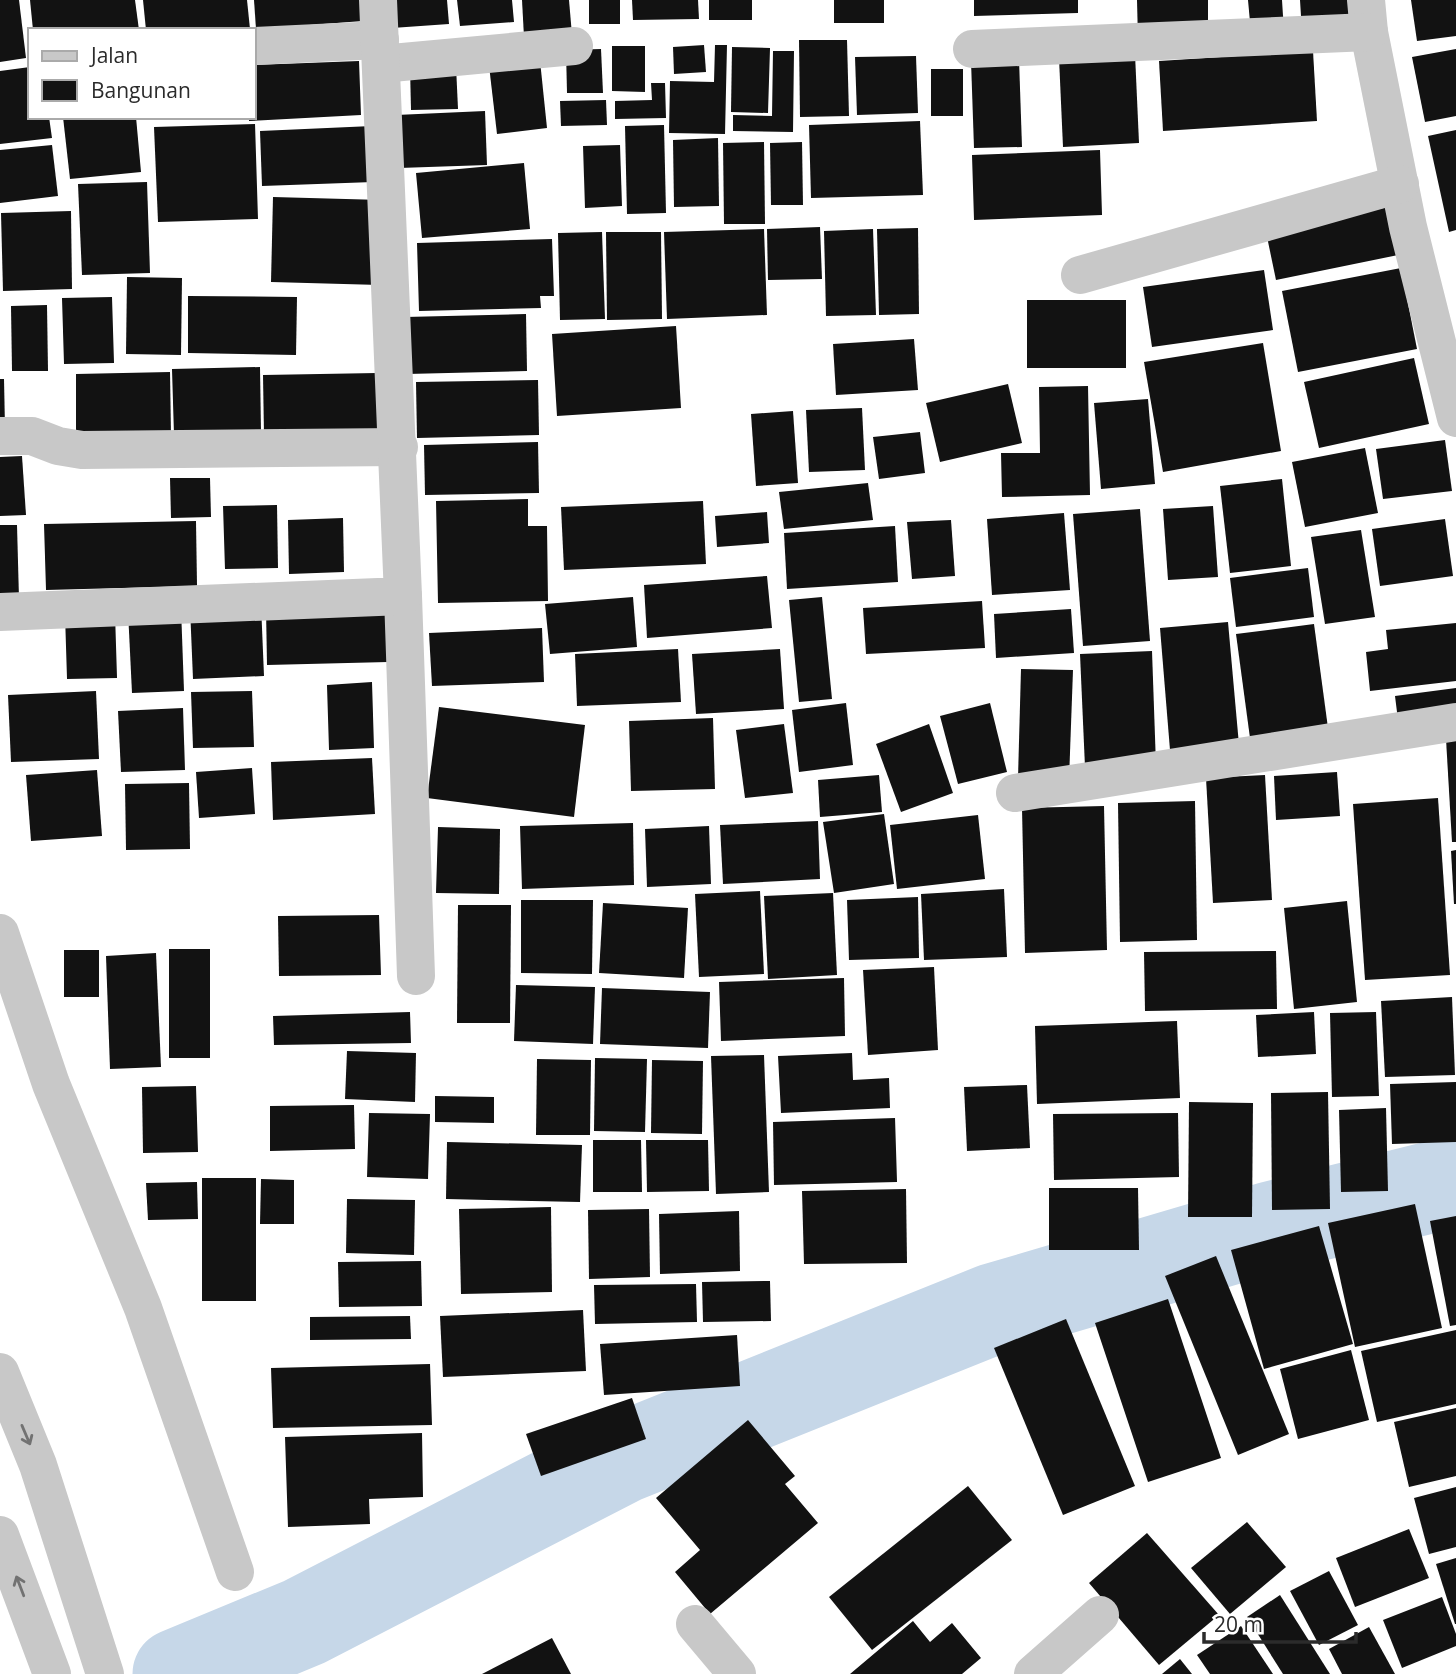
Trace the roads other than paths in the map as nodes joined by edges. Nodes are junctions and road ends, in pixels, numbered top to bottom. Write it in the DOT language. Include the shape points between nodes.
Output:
graph roads {
  1 [pos="378,0"];
  2 [pos="1367,16"];
  3 [pos="256,46"];
  4 [pos="574,46"];
  5 [pos="972,49"];
  6 [pos="380,52"];
  7 [pos="1400,184"];
  8 [pos="1080,275"];
  9 [pos="1456,418"];
  10 [pos="0,436"];
  11 [pos="399,447"];
  12 [pos="403,596"];
  13 [pos="0,612"];
  14 [pos="1456,722"];
  15 [pos="1015,793"];
  16 [pos="0,933"];
  17 [pos="416,976"];
  18 [pos="0,1372"];
  19 [pos="0,1535"];
  20 [pos="235,1572"];
  21 [pos="1100,1615"];
  22 [pos="695,1624"];
  23 [pos="52,1674"];
  24 [pos="105,1674"];
  25 [pos="737,1674"];
  26 [pos="1033,1674"];
  1 -- 6 [label="street"];
  2 -- 5 [label="street"];
  2 -- 7 [label="street"];
  3 -- 6 [label="street"];
  4 -- 6 [label="street"];
  6 -- 11 [label="street"];
  7 -- 8 [label="street"];
  7 -- 9 [label="street"];
  10 -- 11 [label="street" via="32,436 82,450"];
  11 -- 12 [label="street"];
  12 -- 13 [label="street"];
  12 -- 17 [label="street"];
  14 -- 15 [label="street"];
  16 -- 20 [label="street" via="51,1084 143,1308"];
  18 -- 24 [label="street, one-way" via="38,1465"];
  23 -- 19 [label="street, one-way"];
  21 -- 26 [label="street"];
  22 -- 25 [label="street"];
}
